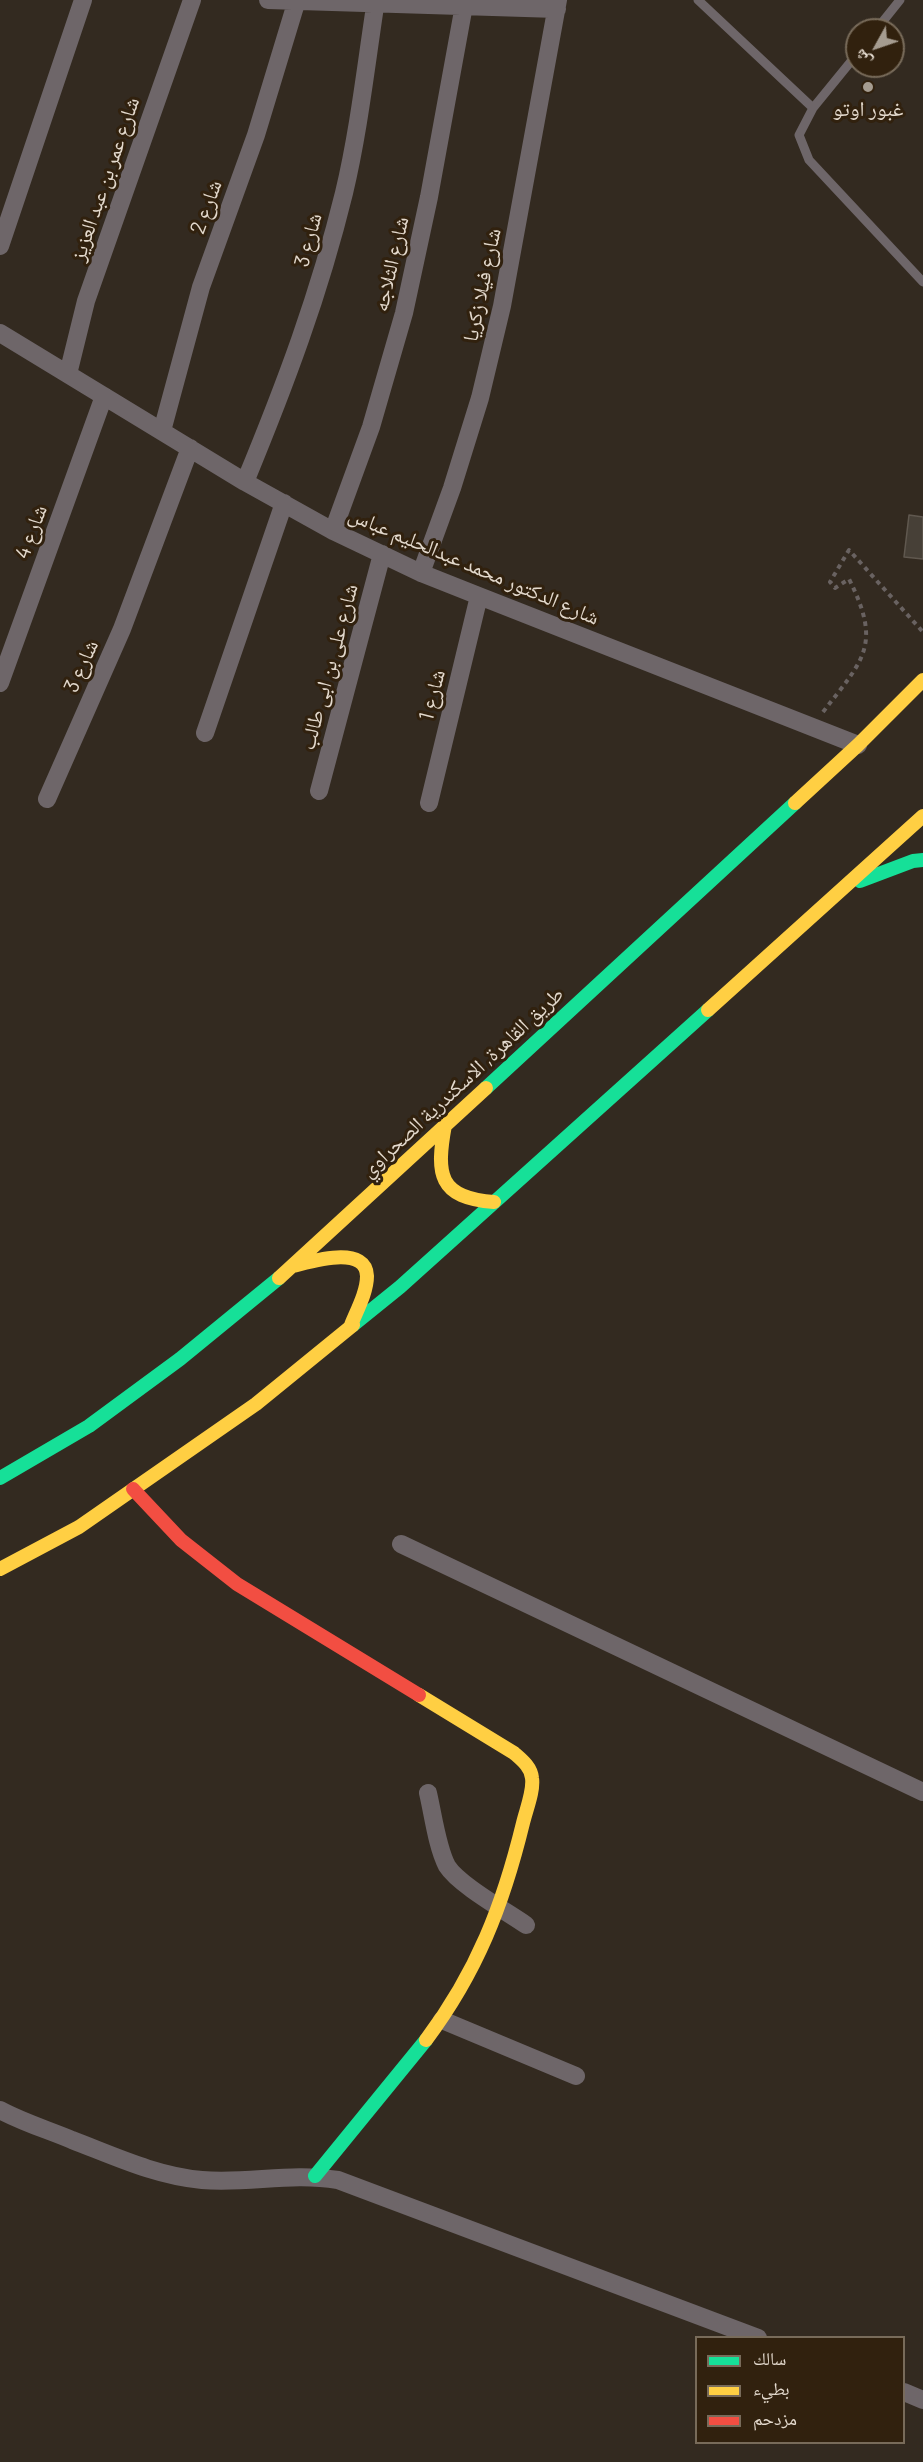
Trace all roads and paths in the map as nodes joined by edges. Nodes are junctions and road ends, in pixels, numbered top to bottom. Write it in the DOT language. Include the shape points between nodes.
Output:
graph roads {
  1 [pos="83,0"];
  2 [pos="192,0"];
  3 [pos="268,0"];
  4 [pos="698,0"];
  5 [pos="900,0"];
  6 [pos="297,1"];
  7 [pos="376,2"];
  8 [pos="464,3"];
  9 [pos="557,5"];
  10 [pos="886,18"];
  11 [pos="845,69"];
  12 [pos="813,108"];
  13 [pos="0,246"];
  14 [pos="923,282"];
  15 [pos="2,338"];
  16 [pos="68,374"];
  17 [pos="104,396"];
  18 [pos="162,431"];
  19 [pos="190,448"];
  20 [pos="245,482"];
  21 [pos="284,503"];
  22 [pos="333,531"];
  23 [pos="382,554"];
  24 [pos="421,573"];
  25 [pos="479,596"];
  26 [pos="923,632"];
  27 [pos="7,642"];
  28 [pos="923,680"];
  29 [pos="0,683"];
  30 [pos="812,727"];
  31 [pos="205,733"];
  32 [pos="858,745"];
  33 [pos="319,791"];
  34 [pos="47,799"];
  35 [pos="429,803"];
  36 [pos="923,816"];
  37 [pos="923,860"];
  38 [pos="845,887"];
  39 [pos="445,1125"];
  40 [pos="494,1202"];
  41 [pos="293,1266"];
  42 [pos="351,1325"];
  43 [pos="0,1478"];
  44 [pos="133,1489"];
  45 [pos="401,1544"];
  46 [pos="0,1569"];
  47 [pos="923,1792"];
  48 [pos="428,1793"];
  49 [pos="500,1907"];
  50 [pos="526,1925"];
  51 [pos="442,2020"];
  52 [pos="576,2076"];
  53 [pos="0,2110"];
  54 [pos="315,2176"];
  55 [pos="755,2336"];
  56 [pos="905,2393"];
  57 [pos="923,2400"];
  1 -- 13 [label="street"];
  2 -- 16 [label="street, شارع عمر بن عبد العزيز" via="87,301"];
  3 -- 6 [label="street"];
  4 -- 12 [label="lane"];
  5 -- 10 [label="lane"];
  6 -- 7 [label="street"];
  6 -- 18 [label="street, شارع 2" via="256,135 201,287"];
  7 -- 8 [label="street"];
  7 -- 20 [label="street, شارع 3" via="362,100 321,281"];
  8 -- 9 [label="street"];
  8 -- 22 [label="street, شارع الثلاجه" via="404,313 371,427"];
  9 -- 24 [label="street, شارع فيلا زكريا" via="499,318 480,398"];
  11 -- 12 [label="lane"];
  12 -- 14 [label="lane" via="800,135 809,160"];
  15 -- 16 [label="street, شارع الدكتور محمد عبدالحليم عباس"];
  16 -- 17 [label="street, شارع الدكتور محمد عبدالحليم عباس"];
  17 -- 18 [label="street, شارع الدكتور محمد عبدالحليم عباس"];
  17 -- 27 [label="street, شارع 4"];
  18 -- 19 [label="street, شارع الدكتور محمد عبدالحليم عباس"];
  19 -- 20 [label="street, شارع الدكتور محمد عبدالحليم عباس"];
  19 -- 34 [label="street, شارع 3" via="122,629"];
  20 -- 21 [label="street, شارع الدكتور محمد عبدالحليم عباس"];
  21 -- 22 [label="street, شارع الدكتور محمد عبدالحليم عباس"];
  21 -- 31 [label="street"];
  22 -- 23 [label="street, شارع الدكتور محمد عبدالحليم عباس"];
  23 -- 24 [label="street, شارع الدكتور محمد عبدالحليم عباس"];
  23 -- 33 [label="street, شارع على بن ابى طالب"];
  24 -- 25 [label="street, شارع الدكتور محمد عبدالحليم عباس"];
  25 -- 30 [label="street, شارع الدكتور محمد عبدالحليم عباس"];
  25 -- 35 [label="street, شارع 1"];
  26 -- 30 [label="path" via="849,550 830,582 835,588 849,579 863,607 867,629 864,651 854,671"];
  27 -- 29 [label="street, شارع 4"];
  28 -- 32 [label="main road, طريق القاهرة, الاسكندرية الصحراوي"];
  30 -- 32 [label="street, شارع الدكتور محمد عبدالحليم عباس"];
  32 -- 39 [label="main road, طريق القاهرة, الاسكندرية الصحراوي"];
  36 -- 38 [label="main road"];
  37 -- 38 [label="main road"];
  38 -- 40 [label="main road"];
  39 -- 40 [label="main road" via="439,1161 443,1177 453,1191 468,1199"];
  39 -- 41 [label="main road, طريق القاهرة, الاسكندرية الصحراوي"];
  40 -- 42 [label="main road" via="400,1287"];
  41 -- 42 [label="main road" via="332,1256 361,1263 367,1271 365,1288"];
  41 -- 43 [label="main road, طريق القاهرة, الاسكندرية الصحراوي" via="180,1359 89,1426"];
  42 -- 44 [label="main road" via="256,1404"];
  44 -- 46 [label="main road" via="79,1527"];
  44 -- 49 [label="main road" via="181,1540 237,1584 527,1764 533,1781"];
  45 -- 47 [label="street"];
  48 -- 49 [label="street" via="449,1869"];
  49 -- 50 [label="street"];
  49 -- 51 [label="main road" via="488,1937"];
  51 -- 52 [label="street"];
  51 -- 54 [label="main road"];
  53 -- 54 [label="street" via="165,2174 237,2181"];
  54 -- 55 [label="street" via="361,2187"];
  56 -- 57 [label="street"];
}
